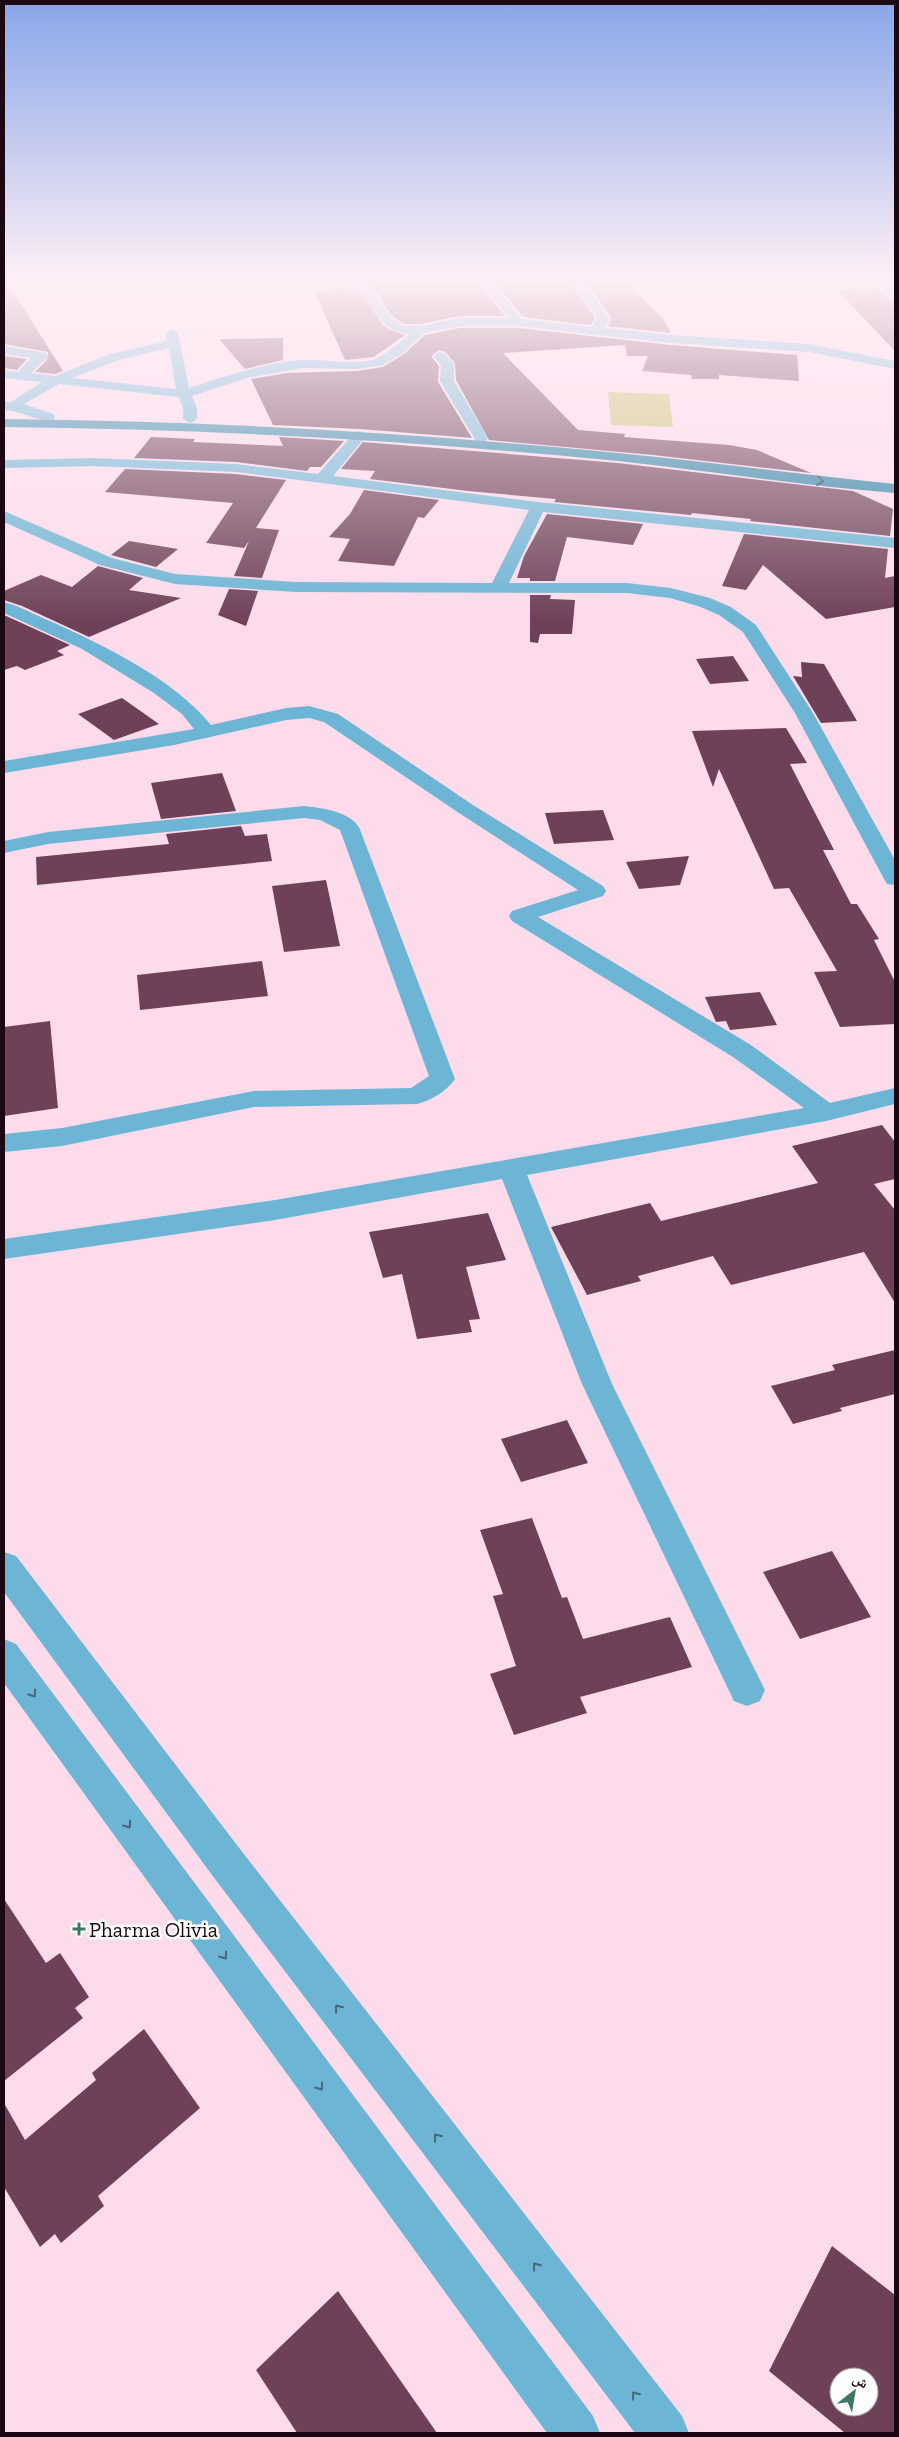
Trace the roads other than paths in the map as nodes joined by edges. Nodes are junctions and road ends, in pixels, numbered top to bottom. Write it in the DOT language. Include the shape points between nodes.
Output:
graph roads {
  1 [pos="30,394"];
  2 [pos="184,394"];
  3 [pos="455,394"];
  4 [pos="11,406"];
  5 [pos="4,416"];
  6 [pos="48,417"];
  7 [pos="190,419"];
  8 [pos="4,423"];
  9 [pos="360,435"];
  10 [pos="481,438"];
  11 [pos="4,464"];
  12 [pos="895,476"];
  13 [pos="323,478"];
  14 [pos="879,481"];
  15 [pos="895,489"];
  16 [pos="538,507"];
  17 [pos="4,516"];
  18 [pos="895,543"];
  19 [pos="497,588"];
  20 [pos="4,607"];
  21 [pos="206,732"];
  22 [pos="4,767"];
  23 [pos="4,847"];
  24 [pos="895,879"];
  25 [pos="895,1096"];
  26 [pos="826,1113"];
  27 [pos="4,1144"];
  28 [pos="512,1170"];
  29 [pos="4,1248"];
  30 [pos="4,1566"];
  31 [pos="4,1655"];
  32 [pos="747,1690"];
  33 [pos="576,2433"];
  34 [pos="665,2433"];
  1 -- 4 [label="street"];
  2 -- 7 [label="street" via="190,408"];
  3 -- 10 [label="street"];
  4 -- 6 [label="street"];
  5 -- 6 [label="main road"];
  6 -- 7 [label="main road"];
  7 -- 10 [label="main road" via="341,426"];
  8 -- 9 [label="main road" via="148,425"];
  9 -- 13 [label="street"];
  9 -- 14 [label="main road, one-way"];
  10 -- 14 [label="main road"];
  11 -- 13 [label="street" via="168,464"];
  12 -- 14 [label="main road"];
  13 -- 16 [label="street"];
  14 -- 15 [label="main road"];
  16 -- 18 [label="street"];
  16 -- 19 [label="street"];
  17 -- 19 [label="street" via="106,562 175,579 296,587"];
  19 -- 24 [label="street" via="649,590 685,596 725,611 750,629 804,712"];
  20 -- 21 [label="street" via="88,645 161,689 189,710"];
  21 -- 22 [label="street"];
  21 -- 26 [label="street" via="293,713 309,712 331,718 595,891 520,916 742,1052"];
  23 -- 27 [label="street" via="48,838 304,812 325,815 349,827 442,1079 417,1096 254,1099 62,1137"];
  25 -- 26 [label="street"];
  26 -- 28 [label="street"];
  28 -- 29 [label="street" via="275,1210"];
  28 -- 32 [label="street" via="597,1384"];
  34 -- 30 [label="street, one-way" via="226,1862"];
  31 -- 33 [label="street, one-way"];
}
